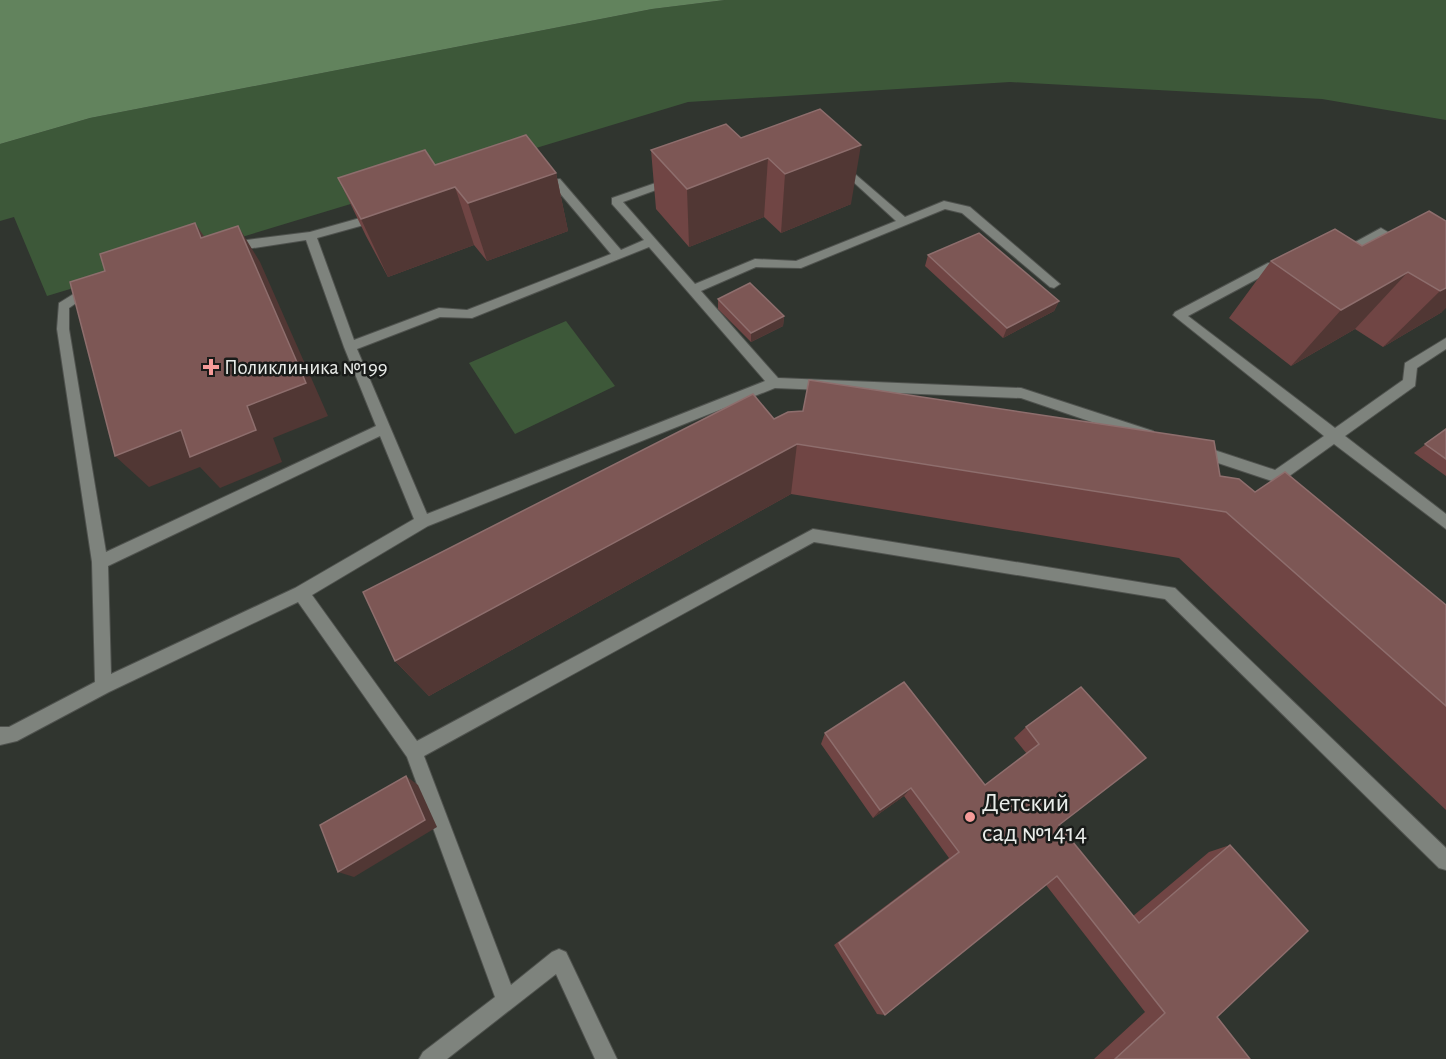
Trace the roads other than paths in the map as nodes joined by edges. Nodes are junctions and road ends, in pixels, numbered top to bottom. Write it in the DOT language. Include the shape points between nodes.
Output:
graph roads {
  1 [pos="833,159"];
  2 [pos="683,177"];
  3 [pos="524,184"];
  4 [pos="390,214"];
  5 [pos="904,222"];
  6 [pos="310,236"];
  7 [pos="651,242"];
  8 [pos="1409,250"];
  9 [pos="213,254"];
  10 [pos="619,255"];
  11 [pos="1334,257"];
  12 [pos="1293,266"];
  13 [pos="1054,284"];
  14 [pos="101,285"];
  15 [pos="693,290"];
  16 [pos="1446,344"];
  17 [pos="350,347"];
  18 [pos="774,383"];
  19 [pos="384,428"];
  20 [pos="1334,437"];
  21 [pos="1166,441"];
  22 [pos="1188,448"];
  23 [pos="1277,477"];
  24 [pos="1305,500"];
  25 [pos="423,522"];
  26 [pos="1446,523"];
  27 [pos="100,562"];
  28 [pos="301,593"];
  29 [pos="102,686"];
  30 [pos="0,736"];
  31 [pos="414,752"];
  32 [pos="1446,861"];
  33 [pos="507,1001"];
  34 [pos="430,1059"];
  35 [pos="606,1059"];
  1 -- 5 [label="lane"];
  2 -- 7 [label="lane" via="616,201"];
  3 -- 10 [label="lane" via="556,181"];
  4 -- 6 [label="lane"];
  5 -- 13 [label="lane" via="944,205 966,210"];
  5 -- 15 [label="lane" via="797,265 755,264"];
  6 -- 9 [label="lane" via="247,244"];
  6 -- 17 [label="lane"];
  7 -- 10 [label="lane"];
  7 -- 15 [label="lane"];
  8 -- 11 [label="lane" via="1381,232"];
  10 -- 17 [label="lane" via="468,315 439,312"];
  12 -- 20 [label="lane" via="1272,266 1179,315"];
  14 -- 27 [label="lane" via="89,288 63,306 63,329"];
  15 -- 18 [label="lane"];
  16 -- 20 [label="lane" via="1410,366 1410,382"];
  17 -- 19 [label="lane"];
  18 -- 21 [label="lane" via="1022,393"];
  18 -- 25 [label="lane"];
  19 -- 25 [label="lane"];
  19 -- 27 [label="lane"];
  20 -- 23 [label="lane"];
  20 -- 26 [label="lane"];
  22 -- 23 [label="lane"];
  23 -- 24 [label="lane"];
  25 -- 28 [label="lane"];
  27 -- 29 [label="lane"];
  28 -- 29 [label="lane"];
  28 -- 31 [label="lane"];
  29 -- 30 [label="lane" via="11,735"];
  31 -- 32 [label="lane" via="813,535 1169,593"];
  31 -- 33 [label="lane"];
  33 -- 34 [label="lane"];
  33 -- 35 [label="lane" via="559,959"];
}
